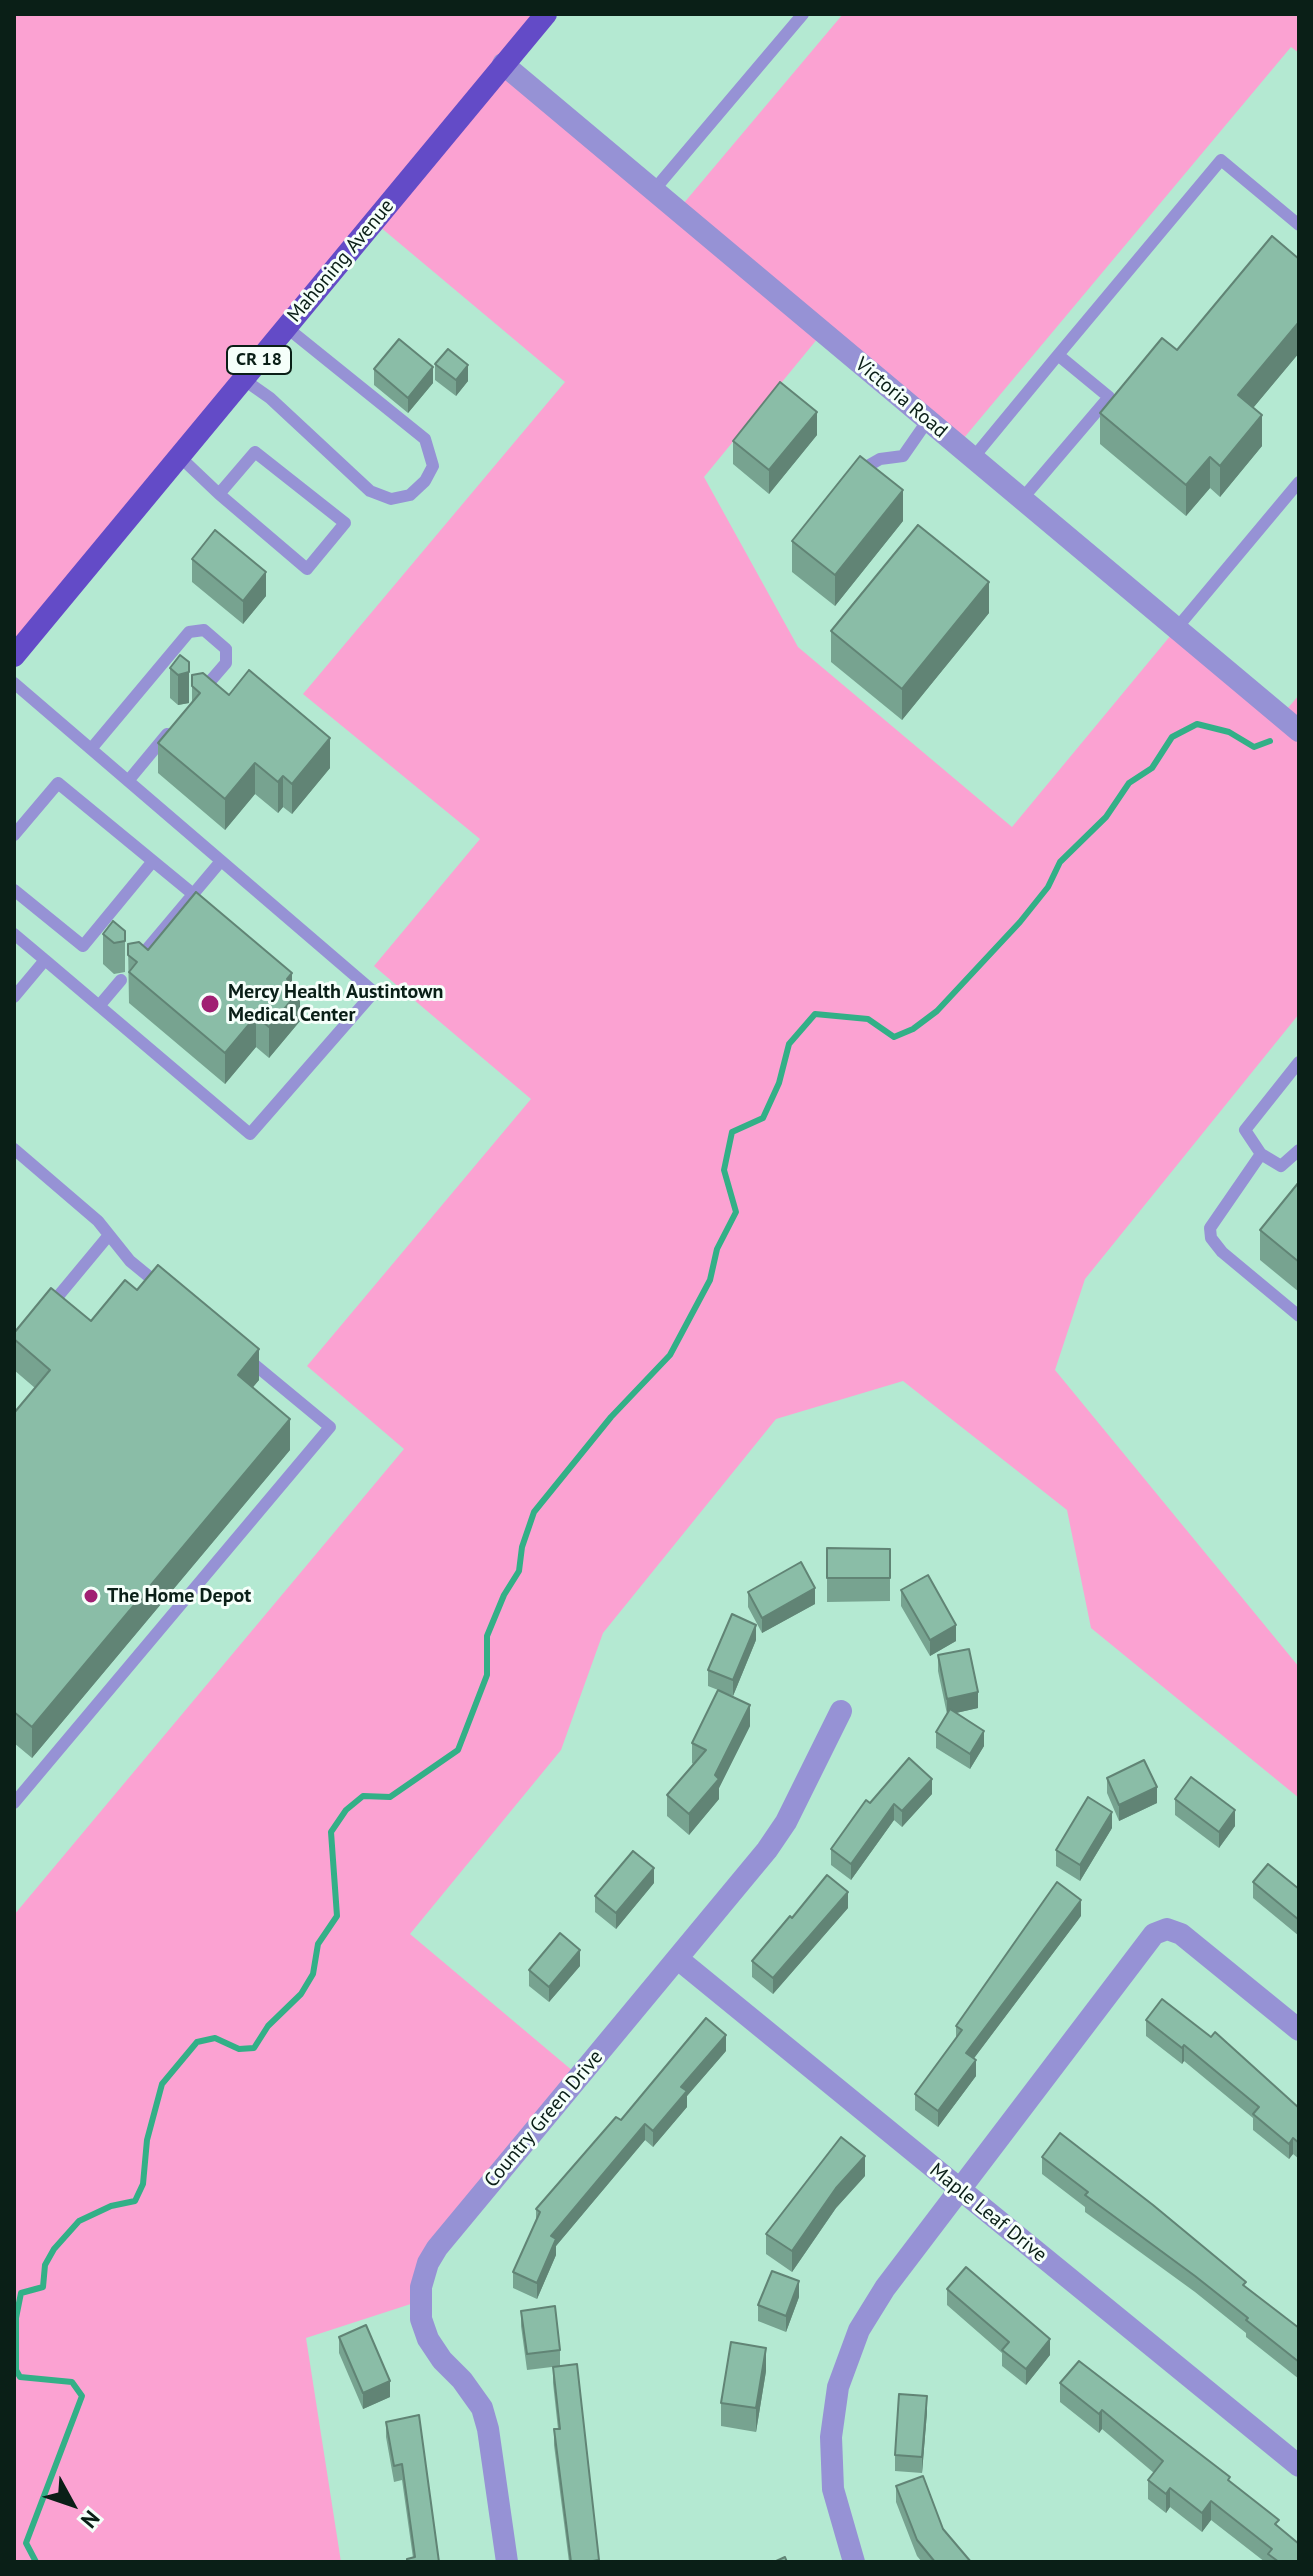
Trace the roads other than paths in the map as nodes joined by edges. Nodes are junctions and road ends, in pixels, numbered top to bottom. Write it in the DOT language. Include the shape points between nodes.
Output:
graph roads {
  1 [pos="803,14"];
  2 [pos="542,15"];
  3 [pos="503,64"];
  4 [pos="654,190"];
  5 [pos="1299,225"];
  6 [pos="286,327"];
  7 [pos="1058,355"];
  8 [pos="243,379"];
  9 [pos="928,420"];
  10 [pos="179,456"];
  11 [pos="973,458"];
  12 [pos="1299,482"];
  13 [pos="848,486"];
  14 [pos="219,494"];
  15 [pos="1022,499"];
  16 [pos="1176,629"];
  17 [pos="14,656"];
  18 [pos="14,683"];
  19 [pos="196,698"];
  20 [pos="176,723"];
  21 [pos="1299,731"];
  22 [pos="91,749"];
  23 [pos="128,781"];
  24 [pos="14,835"];
  25 [pos="153,861"];
  26 [pos="221,861"];
  27 [pos="14,890"];
  28 [pos="193,894"];
  29 [pos="14,934"];
  30 [pos="45,960"];
  31 [pos="132,967"];
  32 [pos="121,980"];
  33 [pos="14,997"];
  34 [pos="99,1006"];
  35 [pos="1299,1062"];
  36 [pos="14,1149"];
  37 [pos="1299,1150"];
  38 [pos="1261,1154"];
  39 [pos="109,1235"];
  40 [pos="165,1290"];
  41 [pos="45,1312"];
  42 [pos="1299,1316"];
  43 [pos="236,1349"];
  44 [pos="841,1711"];
  45 [pos="14,1803"];
  46 [pos="678,1959"];
  47 [pos="1299,2030"];
  48 [pos="959,2190"];
  49 [pos="1299,2466"];
  50 [pos="507,2562"];
  51 [pos="854,2562"];
  1 -- 4 [label="lane"];
  2 -- 3 [label="main road, Mahoning Avenue / CR 18"];
  3 -- 4 [label="street, Victoria Road"];
  3 -- 6 [label="main road, Mahoning Avenue / CR 18"];
  4 -- 9 [label="street, Victoria Road"];
  5 -- 7 [label="lane" via="1221,160"];
  6 -- 8 [label="main road, Mahoning Avenue / CR 18"];
  6 -- 8 [label="lane" via="425,439 433,466 425,481 410,495 391,499 370,491"];
  7 -- 11 [label="lane"];
  7 -- 15 [label="lane" via="1109,397"];
  8 -- 10 [label="main road, Mahoning Avenue / CR 18"];
  9 -- 11 [label="street, Victoria Road"];
  9 -- 13 [label="lane" via="903,456 864,465"];
  10 -- 14 [label="lane"];
  10 -- 17 [label="main road, Mahoning Avenue / CR 18"];
  11 -- 15 [label="street, Victoria Road"];
  12 -- 16 [label="lane"];
  14 -- 14 [label="lane" via="307,569 345,523 255,452"];
  15 -- 16 [label="street, Victoria Road"];
  16 -- 21 [label="street, Victoria Road"];
  18 -- 22 [label="lane"];
  19 -- 22 [label="lane" via="226,663 226,649 204,630 189,632"];
  20 -- 23 [label="lane"];
  22 -- 23 [label="lane"];
  23 -- 26 [label="lane"];
  24 -- 25 [label="lane" via="58,783"];
  25 -- 27 [label="lane" via="83,946"];
  25 -- 28 [label="lane"];
  26 -- 28 [label="lane"];
  26 -- 34 [label="lane" via="374,992 250,1134"];
  28 -- 31 [label="lane"];
  29 -- 30 [label="lane"];
  30 -- 33 [label="lane"];
  30 -- 34 [label="lane"];
  32 -- 34 [label="lane"];
  35 -- 38 [label="lane" via="1245,1130"];
  36 -- 39 [label="lane"];
  37 -- 38 [label="lane" via="1281,1166"];
  38 -- 42 [label="lane" via="1210,1228 1211,1238"];
  39 -- 40 [label="lane"];
  39 -- 41 [label="lane"];
  43 -- 45 [label="lane" via="330,1427"];
  44 -- 46 [label="street, Country Green Drive" via="786,1822"];
  46 -- 48 [label="street, Maple Leaf Drive"];
  46 -- 50 [label="street, Country Green Drive" via="437,2248 421,2287 421,2319 428,2339 475,2396 488,2429"];
  47 -- 48 [label="street" via="1181,1934 1167,1929 1154,1934"];
  48 -- 49 [label="street, Maple Leaf Drive"];
  48 -- 51 [label="street" via="869,2312 838,2387 831,2465"];
}
